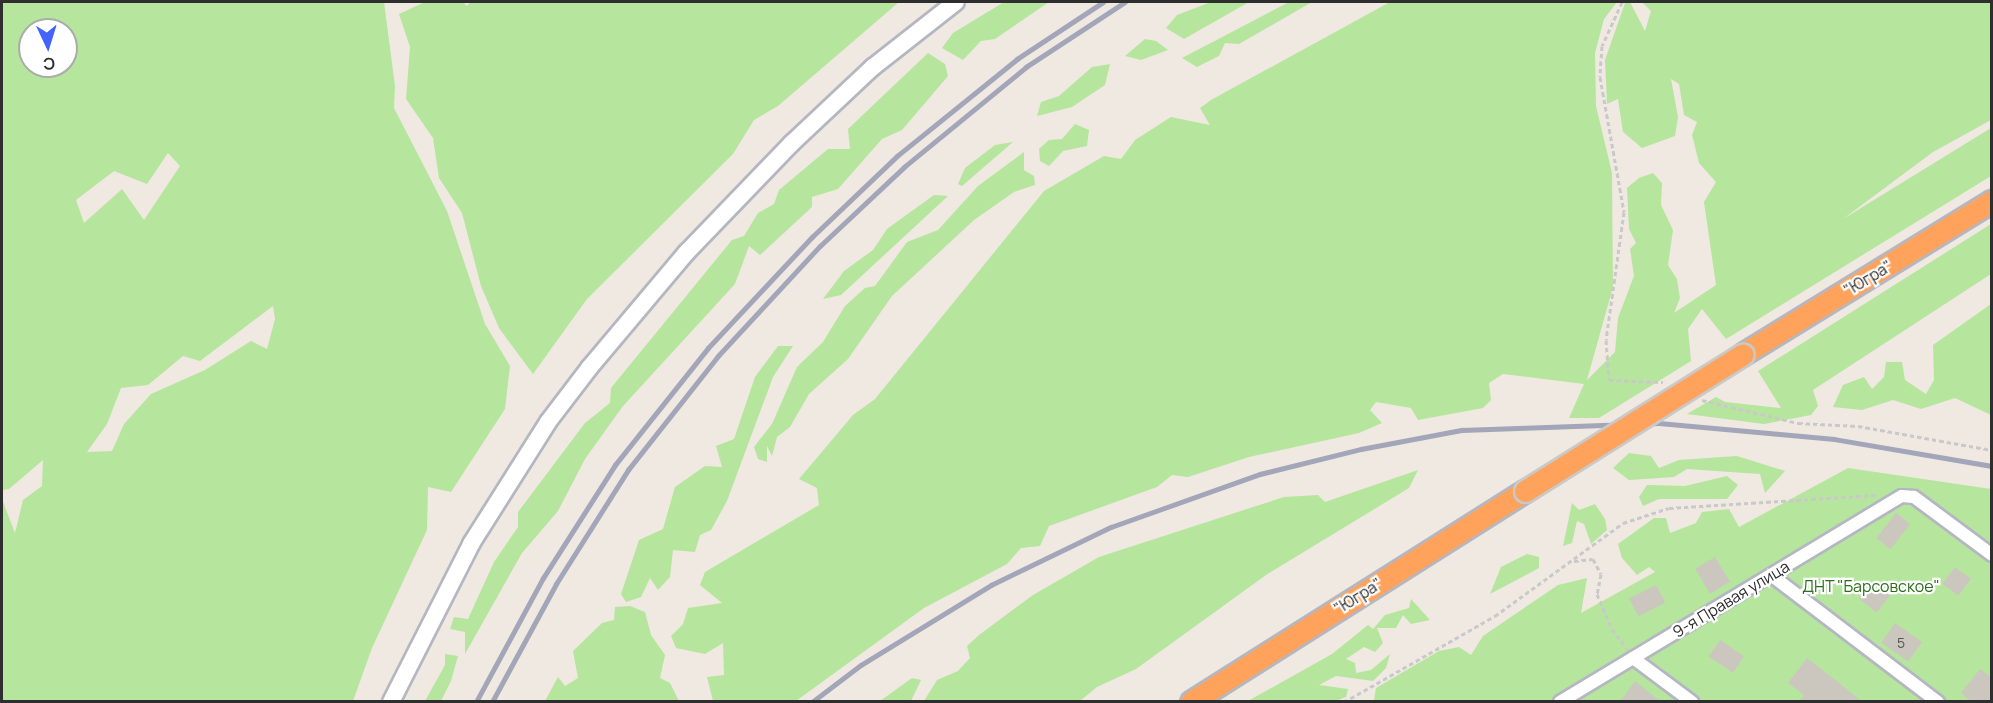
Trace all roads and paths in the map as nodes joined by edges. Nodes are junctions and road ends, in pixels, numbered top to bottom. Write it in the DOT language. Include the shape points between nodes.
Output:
graph roads {
  1 [pos="956,2"];
  2 [pos="1622,2"];
  3 [pos="1992,201"];
  4 [pos="1666,384"];
  5 [pos="1695,397"];
  6 [pos="1992,450"];
  7 [pos="1902,496"];
  8 [pos="1992,555"];
  9 [pos="1574,561"];
  10 [pos="1771,575"];
  11 [pos="1633,658"];
  12 [pos="391,702"];
  13 [pos="1191,702"];
  14 [pos="1344,702"];
  15 [pos="1560,702"];
  16 [pos="1692,702"];
  17 [pos="1938,702"];
  1 -- 12 [label="main road" via="873,67 792,143 687,252 590,367 549,422 471,544"];
  2 -- 4 [label="path" via="1602,46 1600,77 1624,212 1606,340 1609,380 1642,378"];
  3 -- 13 [label="highway, \"Югра\", bridge"];
  5 -- 6 [label="path" via="1743,413 1858,426"];
  7 -- 8 [label="street" via="1914,497"];
  7 -- 9 [label="path" via="1837,494 1669,508 1623,524"];
  7 -- 10 [label="street, 9-я Правая улица"];
  9 -- 11 [label="path" via="1593,559 1601,573 1597,594 1612,629"];
  9 -- 14 [label="path" via="1495,616"];
  10 -- 11 [label="street, 9-я Правая улица"];
  10 -- 17 [label="street"];
  11 -- 15 [label="street, 9-я Правая улица"];
  11 -- 16 [label="street"];
}
